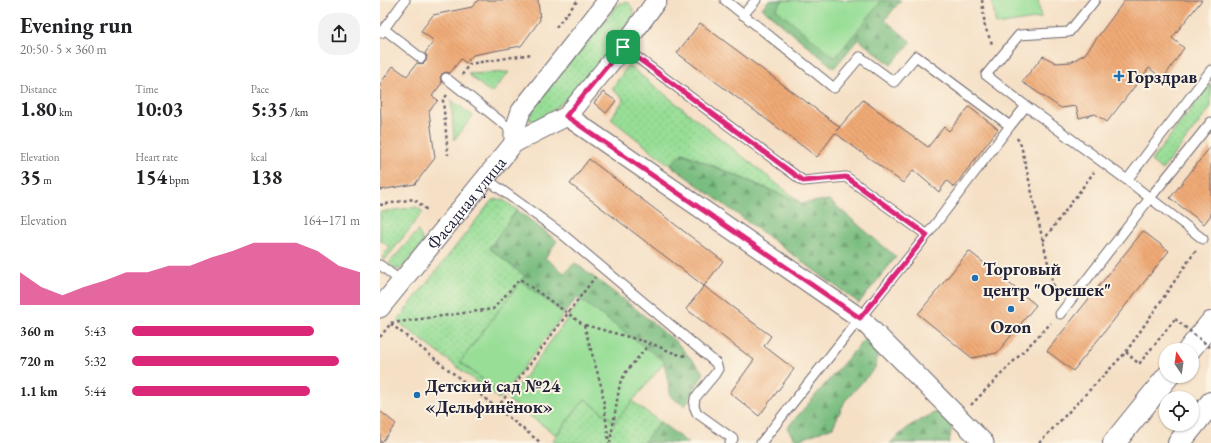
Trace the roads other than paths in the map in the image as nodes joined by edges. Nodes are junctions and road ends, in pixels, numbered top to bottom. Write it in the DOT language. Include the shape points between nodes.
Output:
graph roads {
  1 [pos="405,0"];
  2 [pos="608,0"];
  3 [pos="657,0"];
  4 [pos="725,0"];
  5 [pos="756,0"];
  6 [pos="1095,0"];
  7 [pos="743,15"];
  8 [pos="382,31"];
  9 [pos="623,47"];
  10 [pos="421,58"];
  11 [pos="1211,70"];
  12 [pos="446,78"];
  13 [pos="1026,106"];
  14 [pos="566,116"];
  15 [pos="1211,122"];
  16 [pos="1010,126"];
  17 [pos="514,137"];
  18 [pos="485,178"];
  19 [pos="1126,180"];
  20 [pos="1150,198"];
  21 [pos="927,235"];
  22 [pos="1203,239"];
  23 [pos="380,265"];
  24 [pos="402,282"];
  25 [pos="380,308"];
  26 [pos="1060,314"];
  27 [pos="860,318"];
  28 [pos="1211,323"];
  29 [pos="1195,343"];
  30 [pos="1162,383"];
  31 [pos="1211,403"];
  32 [pos="735,442"];
  33 [pos="762,443"];
  34 [pos="984,443"];
  35 [pos="1114,443"];
  36 [pos="1178,443"];
  1 -- 8 [label="lane"];
  2 -- 17 [label="street" via="521,111"];
  3 -- 9 [label="street"];
  4 -- 7 [label="lane"];
  5 -- 7 [label="lane"];
  6 -- 13 [label="lane" via="1069,32 1019,35 986,75"];
  7 -- 16 [label="lane" via="834,88 860,56 894,82 916,56"];
  8 -- 10 [label="lane"];
  9 -- 14 [label="street"];
  9 -- 21 [label="lane" via="803,181 846,177"];
  11 -- 19 [label="lane"];
  12 -- 17 [label="lane"];
  13 -- 16 [label="lane"];
  13 -- 19 [label="lane"];
  14 -- 17 [label="street, Фасадная улица"];
  14 -- 27 [label="street"];
  15 -- 20 [label="lane"];
  16 -- 21 [label="lane"];
  17 -- 18 [label="street, Фасадная улица"];
  18 -- 24 [label="street, Фасадная улица"];
  18 -- 32 [label="lane" via="561,233 716,363 718,369 695,398 694,406 697,413"];
  19 -- 20 [label="lane"];
  20 -- 22 [label="lane"];
  20 -- 26 [label="lane"];
  21 -- 27 [label="lane"];
  23 -- 24 [label="lane"];
  24 -- 25 [label="street, Фасадная улица"];
  27 -- 33 [label="lane"];
  27 -- 34 [label="street"];
  28 -- 29 [label="highway"];
  30 -- 35 [label="highway"];
  31 -- 36 [label="highway"];
}
